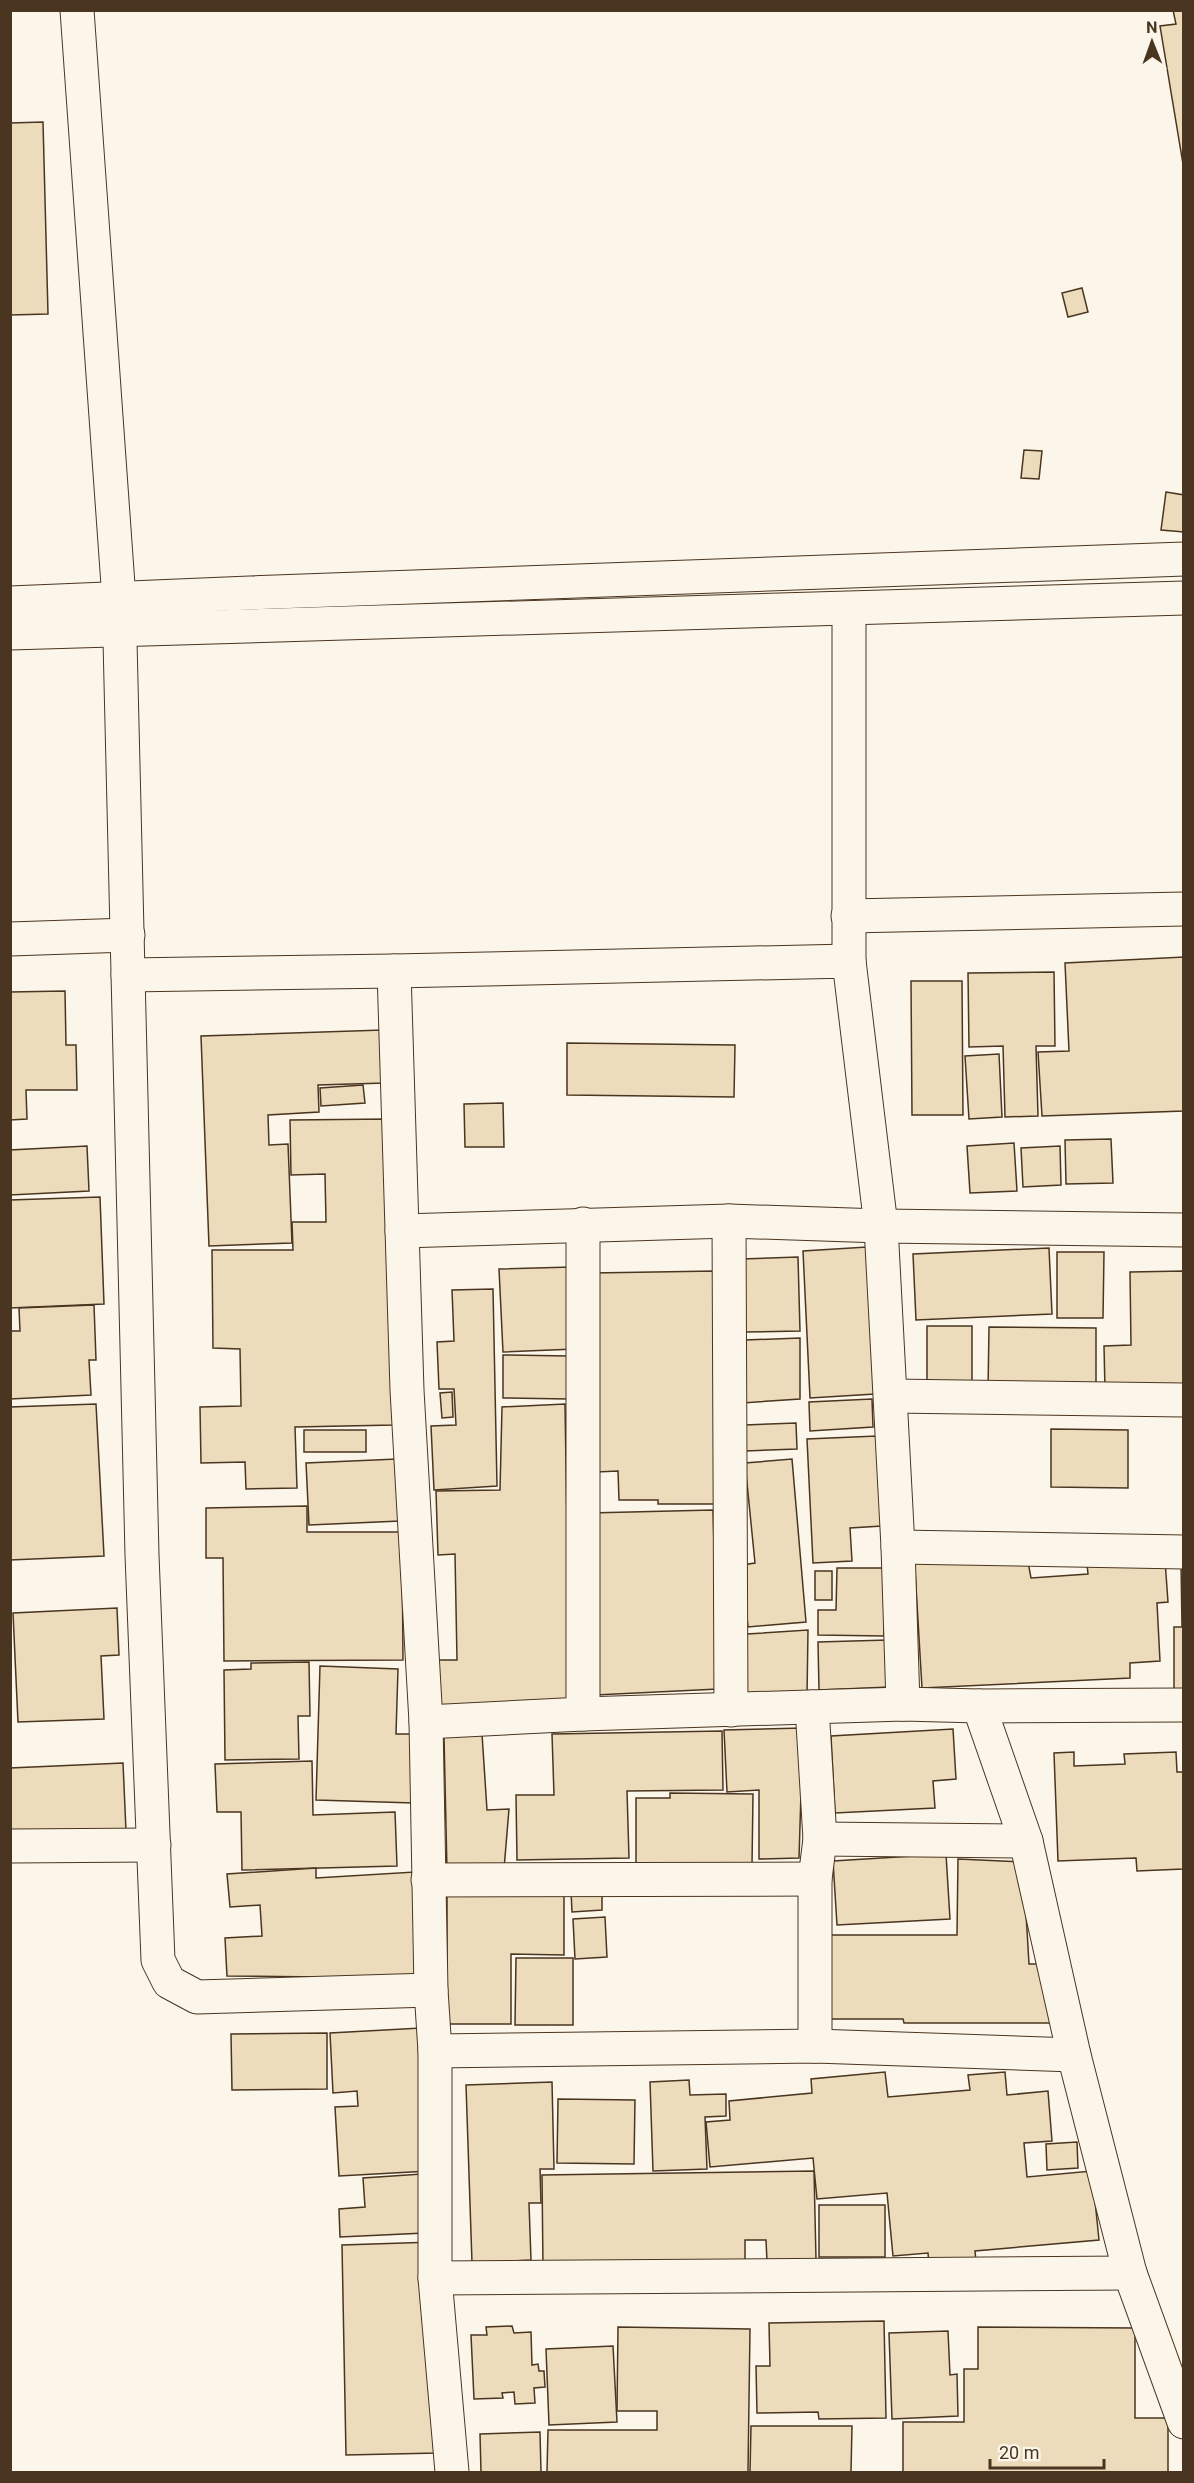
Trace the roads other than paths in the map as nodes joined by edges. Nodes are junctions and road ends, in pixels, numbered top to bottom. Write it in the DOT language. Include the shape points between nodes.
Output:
graph roads {
  1 [pos="76,10"];
  2 [pos="1184,559"];
  3 [pos="1184,598"];
  4 [pos="10,603"];
  5 [pos="849,609"];
  6 [pos="120,614"];
  7 [pos="10,633"];
  8 [pos="1184,909"];
  9 [pos="848,916"];
  10 [pos="128,935"];
  11 [pos="10,939"];
  12 [pos="849,961"];
  13 [pos="394,970"];
  14 [pos="128,975"];
  15 [pos="729,1221"];
  16 [pos="582,1224"];
  17 [pos="881,1226"];
  18 [pos="1184,1230"];
  19 [pos="402,1231"];
  20 [pos="891,1395"];
  21 [pos="1184,1400"];
  22 [pos="898,1547"];
  23 [pos="1184,1552"];
  24 [pos="903,1704"];
  25 [pos="1184,1705"];
  26 [pos="979,1706"];
  27 [pos="812,1707"];
  28 [pos="731,1710"];
  29 [pos="582,1714"];
  30 [pos="426,1722"];
  31 [pos="820,1839"];
  32 [pos="1026,1841"];
  33 [pos="154,1845"];
  34 [pos="10,1846"];
  35 [pos="815,1879"];
  36 [pos="428,1880"];
  37 [pos="431,1990"];
  38 [pos="816,2046"];
  39 [pos="435,2051"];
  40 [pos="1074,2055"];
  41 [pos="1130,2273"];
  42 [pos="435,2278"];
  43 [pos="1184,2422"];
  44 [pos="453,2472"];
  1 -- 6 [label="street"];
  2 -- 6 [label="street"];
  3 -- 5 [label="street"];
  4 -- 6 [label="street"];
  5 -- 6 [label="street"];
  5 -- 9 [label="street"];
  6 -- 7 [label="street"];
  6 -- 10 [label="street"];
  8 -- 9 [label="street"];
  9 -- 12 [label="street"];
  10 -- 11 [label="street"];
  10 -- 14 [label="street"];
  12 -- 13 [label="street"];
  12 -- 17 [label="street"];
  13 -- 14 [label="street"];
  13 -- 19 [label="street"];
  14 -- 33 [label="street" via="142,1556"];
  15 -- 16 [label="street"];
  15 -- 17 [label="street"];
  15 -- 28 [label="street"];
  16 -- 19 [label="street"];
  16 -- 29 [label="street"];
  17 -- 18 [label="street"];
  17 -- 20 [label="street"];
  19 -- 30 [label="street"];
  20 -- 21 [label="street"];
  20 -- 22 [label="street"];
  22 -- 23 [label="street"];
  22 -- 24 [label="street"];
  24 -- 26 [label="street"];
  24 -- 27 [label="street"];
  25 -- 26 [label="street"];
  26 -- 32 [label="street"];
  27 -- 28 [label="street"];
  27 -- 31 [label="street"];
  28 -- 29 [label="street"];
  29 -- 30 [label="street"];
  30 -- 36 [label="street"];
  31 -- 32 [label="street"];
  31 -- 35 [label="street"];
  32 -- 40 [label="street"];
  33 -- 34 [label="street"];
  33 -- 37 [label="street" via="158,1960 169,1982 197,1997"];
  35 -- 36 [label="street"];
  35 -- 38 [label="street"];
  36 -- 37 [label="street"];
  37 -- 39 [label="street"];
  38 -- 39 [label="street"];
  38 -- 40 [label="street"];
  39 -- 42 [label="street"];
  40 -- 41 [label="street"];
  41 -- 42 [label="street"];
  41 -- 43 [label="street"];
  42 -- 44 [label="street"];
}
